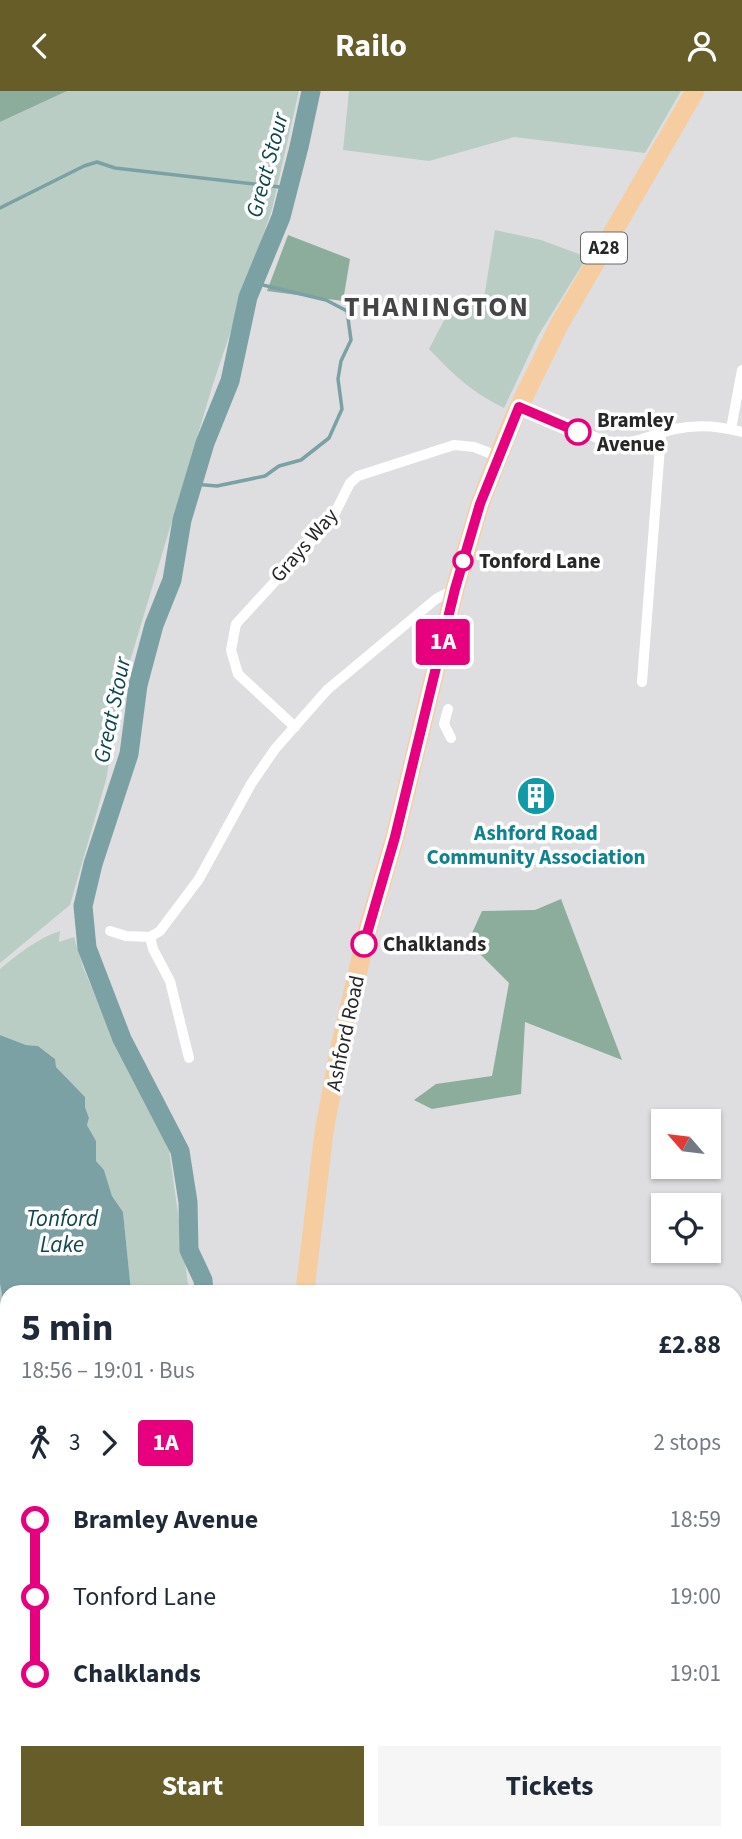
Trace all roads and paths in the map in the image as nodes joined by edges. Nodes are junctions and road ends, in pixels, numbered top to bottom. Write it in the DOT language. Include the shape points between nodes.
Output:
graph roads {
  1 [pos="695,91"];
  2 [pos="742,370"];
  3 [pos="519,407"];
  4 [pos="737,431"];
  5 [pos="661,434"];
  6 [pos="497,456"];
  7 [pos="455,589"];
  8 [pos="642,682"];
  9 [pos="448,709"];
  10 [pos="295,727"];
  11 [pos="451,738"];
  12 [pos="110,931"];
  13 [pos="150,937"];
  14 [pos="188,1058"];
  15 [pos="305,1285"];
  1 -- 3 [label="highway, A28" via="559,325"];
  2 -- 4 [label="street"];
  3 -- 5 [label="street" via="610,443"];
  3 -- 6 [label="highway, A28"];
  4 -- 5 [label="street" via="698,426"];
  5 -- 8 [label="street"];
  6 -- 7 [label="highway, Ashford Road / A28"];
  6 -- 10 [label="street, Grays Way" via="454,445 358,476 332,519 236,624 231,650 238,674"];
  7 -- 10 [label="street" via="363,658"];
  7 -- 15 [label="highway, Ashford Road / A28" via="340,1047"];
  9 -- 11 [label="street" via="444,724"];
  10 -- 13 [label="street" via="257,775 188,896"];
  12 -- 13 [label="street"];
  13 -- 14 [label="street" via="170,981 176,1036"];
}
